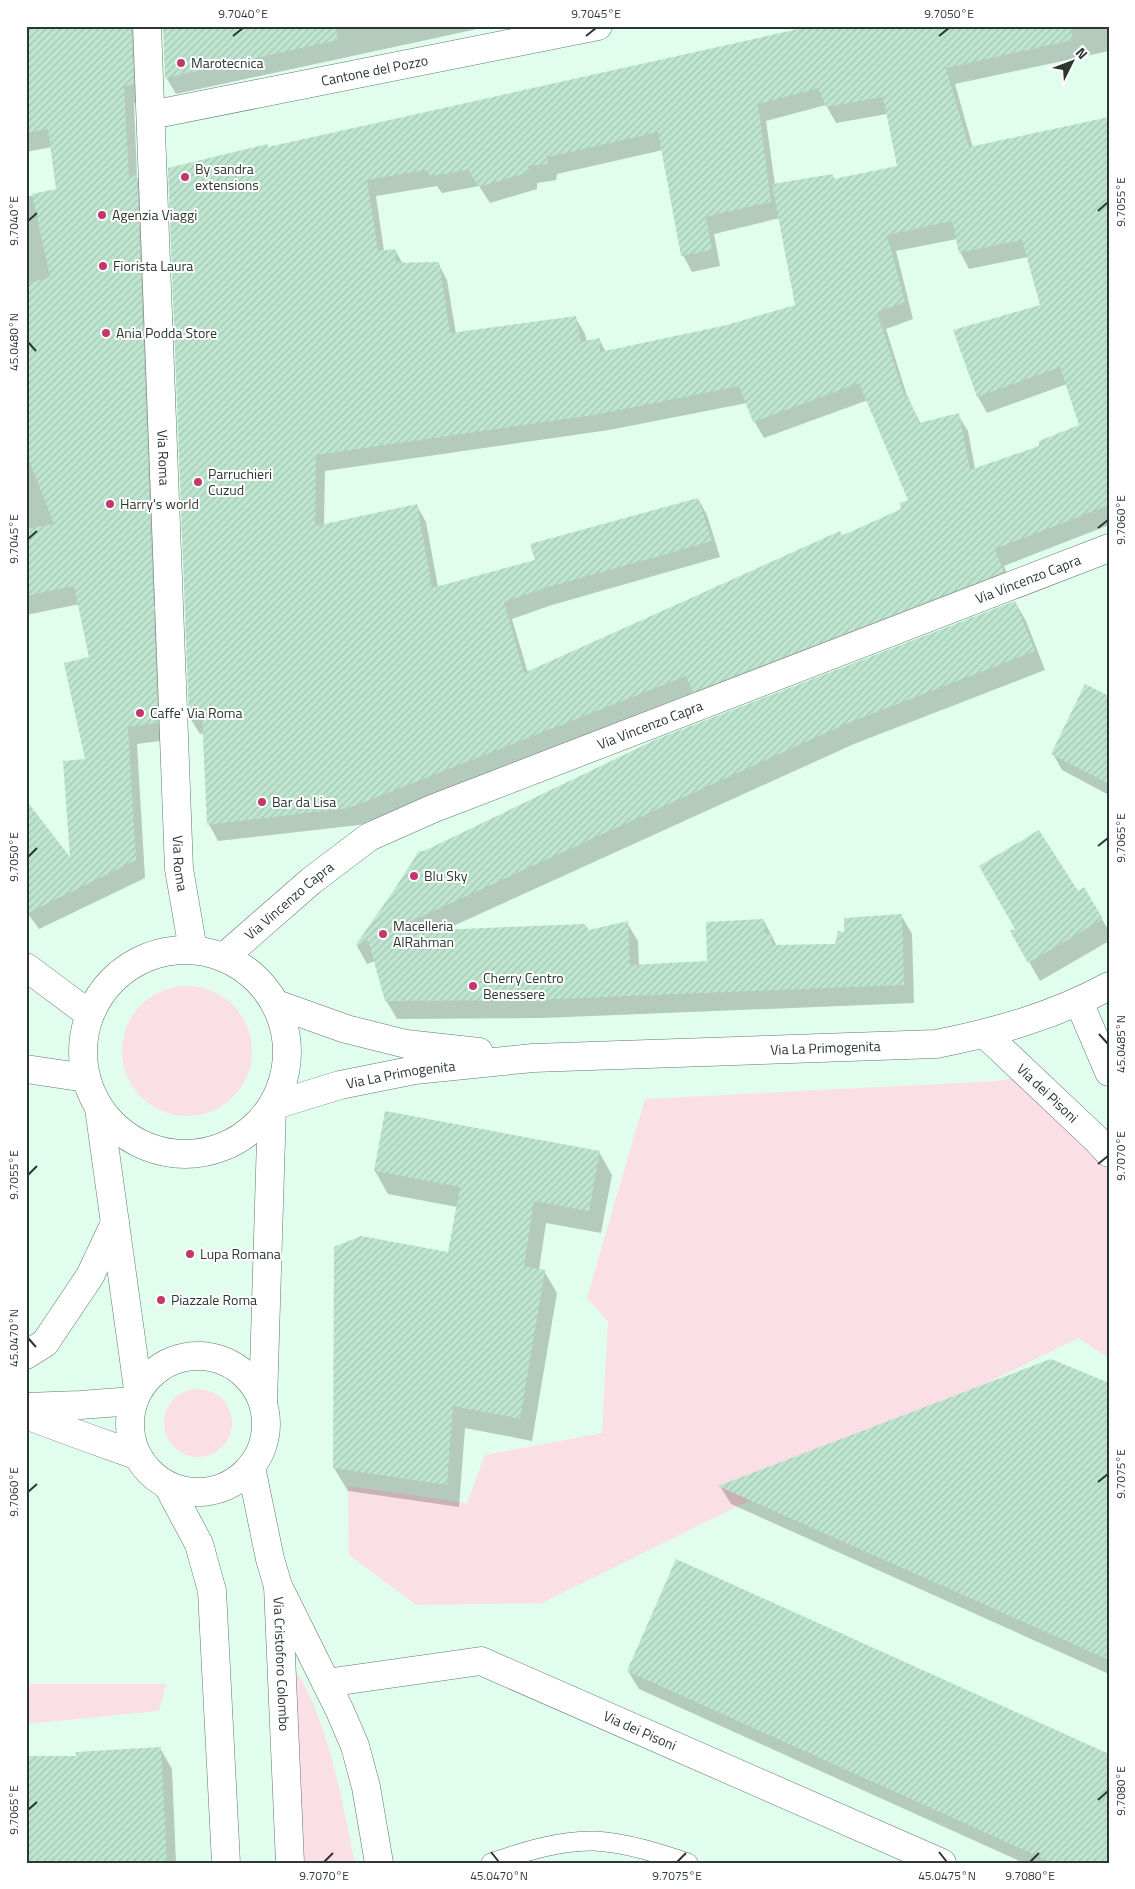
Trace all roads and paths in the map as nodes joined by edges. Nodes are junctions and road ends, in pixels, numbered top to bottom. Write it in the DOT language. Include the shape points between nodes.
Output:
graph roads {
  1 [pos="147,26"];
  2 [pos="598,26"];
  3 [pos="151,115"];
  4 [pos="1109,548"];
  5 [pos="193,950"];
  6 [pos="224,957"];
  7 [pos="26,967"];
  8 [pos="1109,986"];
  9 [pos="1079,1002"];
  10 [pos="276,1004"];
  11 [pos="89,1014"];
  12 [pos="985,1034"];
  13 [pos="533,1058"];
  14 [pos="26,1069"];
  15 [pos="1109,1072"];
  16 [pos="86,1078"];
  17 [pos="272,1106"];
  18 [pos="99,1108"];
  19 [pos="1109,1154"];
  20 [pos="115,1223"];
  21 [pos="26,1355"];
  22 [pos="136,1395"];
  23 [pos="263,1402"];
  24 [pos="26,1407"];
  25 [pos="26,1415"];
  26 [pos="136,1455"];
  27 [pos="251,1467"];
  28 [pos="168,1486"];
  29 [pos="278,1586"];
  30 [pos="326,1683"];
  31 [pos="381,1855"];
  32 [pos="226,1863"];
  33 [pos="290,1863"];
  34 [pos="491,1863"];
  35 [pos="688,1863"];
  36 [pos="942,1863"];
  1 -- 3 [label="main road, Via Roma"];
  2 -- 3 [label="main road, Cantone del Pozzo"];
  3 -- 5 [label="main road, Via Roma" via="179,869"];
  4 -- 6 [label="main road, Via Vincenzo Capra" via="432,809 369,837"];
  5 -- 6 [label="main road"];
  5 -- 11 [label="main road" via="160,952 130,965 106,986"];
  6 -- 10 [label="main road" via="254,976"];
  7 -- 11 [label="main road"];
  8 -- 9 [label="main road, Via La Primogenita"];
  9 -- 12 [label="main road, Via La Primogenita"];
  9 -- 15 [label="main road"];
  10 -- 13 [label="main road, Via La Primogenita" via="346,1030 406,1044"];
  10 -- 17 [label="main road" via="286,1038 286,1073"];
  11 -- 16 [label="main road" via="83,1046"];
  12 -- 13 [label="main road, Via La Primogenita" via="936,1044"];
  12 -- 19 [label="main road, Via dei Pisoni"];
  13 -- 17 [label="main road, Via La Primogenita" via="415,1070 340,1085"];
  14 -- 16 [label="main road"];
  16 -- 18 [label="main road"];
  17 -- 18 [label="main road" via="250,1132 220,1148 186,1154 153,1149 122,1133"];
  17 -- 23 [label="main road"];
  18 -- 20 [label="main road"];
  20 -- 21 [label="main road" via="90,1276 45,1343"];
  20 -- 22 [label="main road"];
  22 -- 23 [label="main road" via="152,1372 171,1360 193,1355 215,1357 236,1367 252,1382"];
  22 -- 24 [label="main road" via="80,1406"];
  22 -- 26 [label="main road" via="130,1411 129,1433"];
  23 -- 27 [label="main road" via="266,1425 262,1447"];
  25 -- 26 [label="main road"];
  26 -- 28 [label="main road" via="150,1473"];
  27 -- 28 [label="main road" via="234,1482 213,1491 191,1492"];
  27 -- 29 [label="main road, Via Cristoforo Colombo"];
  28 -- 32 [label="main road" via="199,1544 212,1591"];
  29 -- 30 [label="main road"];
  29 -- 33 [label="main road, Via Cristoforo Colombo"];
  30 -- 31 [label="main road" via="355,1746"];
  30 -- 36 [label="main road, Via dei Pisoni" via="481,1661"];
  34 -- 35 [label="lane" via="556,1845 594,1841 624,1844"];
}
